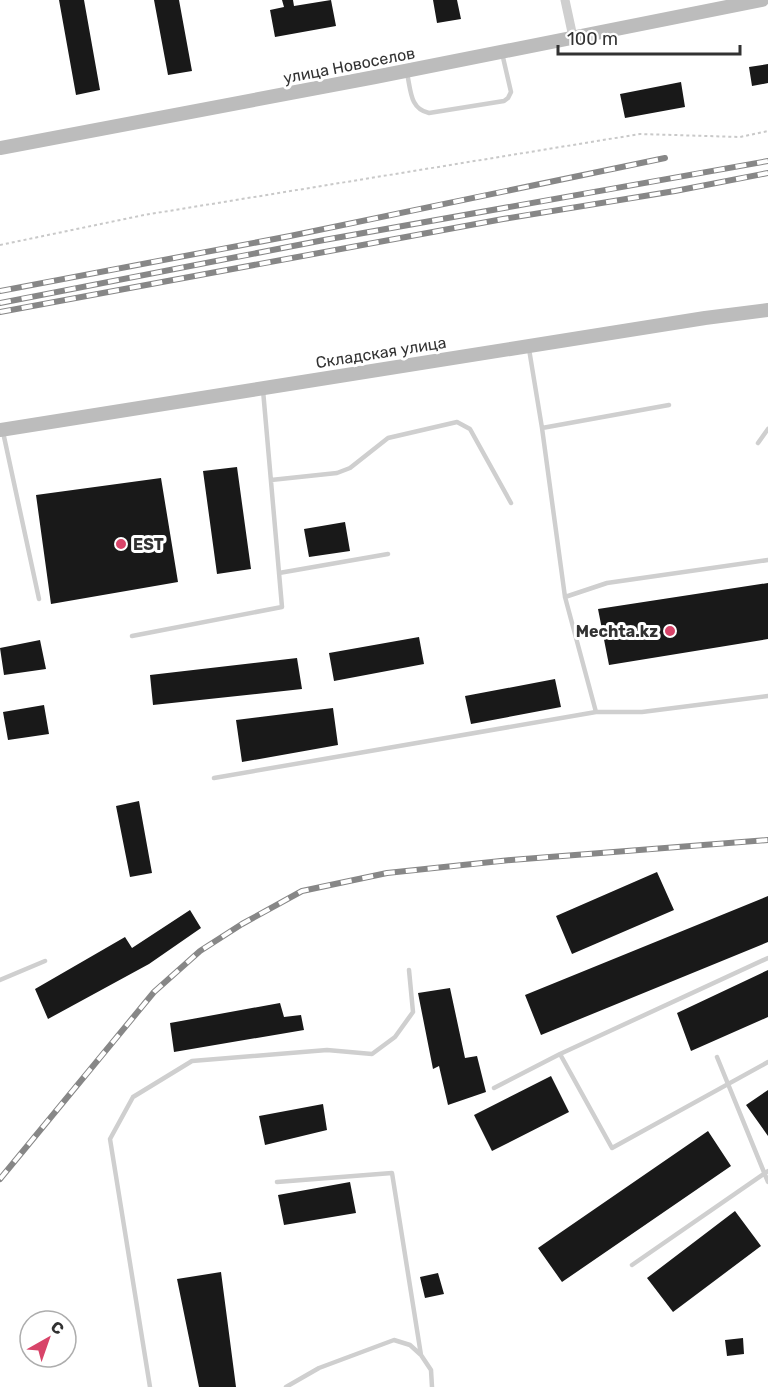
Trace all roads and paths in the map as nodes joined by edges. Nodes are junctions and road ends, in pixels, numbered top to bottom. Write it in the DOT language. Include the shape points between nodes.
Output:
graph roads {
  1 [pos="565,0"];
  2 [pos="762,0"];
  3 [pos="702,5"];
  4 [pos="573,37"];
  5 [pos="501,51"];
  6 [pos="406,71"];
  7 [pos="768,131"];
  8 [pos="0,148"];
  9 [pos="0,245"];
  10 [pos="768,310"];
  11 [pos="528,346"];
  12 [pos="263,387"];
  13 [pos="669,405"];
  14 [pos="542,428"];
  15 [pos="1,429"];
  16 [pos="768,429"];
  17 [pos="758,443"];
  18 [pos="271,480"];
  19 [pos="511,503"];
  20 [pos="388,554"];
  21 [pos="768,560"];
  22 [pos="279,573"];
  23 [pos="565,597"];
  24 [pos="39,599"];
  25 [pos="132,636"];
  26 [pos="768,696"];
  27 [pos="596,711"];
  28 [pos="214,778"];
  29 [pos="768,958"];
  30 [pos="45,961"];
  31 [pos="410,970"];
  32 [pos="0,980"];
  33 [pos="560,1054"];
  34 [pos="717,1057"];
  35 [pos="768,1062"];
  36 [pos="728,1085"];
  37 [pos="494,1089"];
  38 [pos="766,1172"];
  39 [pos="277,1182"];
  40 [pos="768,1182"];
  41 [pos="632,1265"];
  42 [pos="422,1355"];
  43 [pos="150,1387"];
  44 [pos="286,1387"];
  45 [pos="432,1387"];
  1 -- 4 [label="street"];
  2 -- 3 [label="street, улица Новоселов"];
  3 -- 4 [label="street, улица Новоселов"];
  4 -- 5 [label="street, улица Новоселов"];
  5 -- 6 [label="street, улица Новоселов"];
  5 -- 6 [label="lane" via="511,92 504,101 429,113 420,111 415,107"];
  6 -- 8 [label="street, улица Новоселов"];
  7 -- 9 [label="path" via="740,136 640,134 144,215"];
  10 -- 11 [label="street, Складская улица"];
  11 -- 12 [label="street, Складская улица"];
  11 -- 14 [label="lane"];
  12 -- 15 [label="street, Складская улица"];
  12 -- 18 [label="lane"];
  13 -- 14 [label="lane"];
  14 -- 23 [label="lane"];
  15 -- 24 [label="lane"];
  16 -- 17 [label="lane"];
  18 -- 19 [label="lane" via="337,473 350,468 388,438 457,422 470,429"];
  18 -- 22 [label="lane"];
  20 -- 22 [label="lane"];
  21 -- 23 [label="lane" via="607,583"];
  22 -- 25 [label="lane" via="282,607"];
  23 -- 27 [label="lane"];
  26 -- 27 [label="lane" via="642,712"];
  27 -- 28 [label="lane"];
  29 -- 33 [label="lane"];
  30 -- 32 [label="lane"];
  31 -- 43 [label="lane" via="413,1012 395,1037 372,1054 327,1050 192,1061 133,1097 110,1139"];
  33 -- 36 [label="lane" via="612,1148"];
  33 -- 37 [label="lane"];
  34 -- 36 [label="lane"];
  35 -- 36 [label="lane"];
  36 -- 38 [label="lane"];
  38 -- 40 [label="lane"];
  38 -- 41 [label="lane"];
  39 -- 42 [label="lane" via="392,1173"];
  42 -- 44 [label="lane" via="410,1345 394,1340 319,1368"];
  42 -- 45 [label="lane" via="431,1370"];
}
